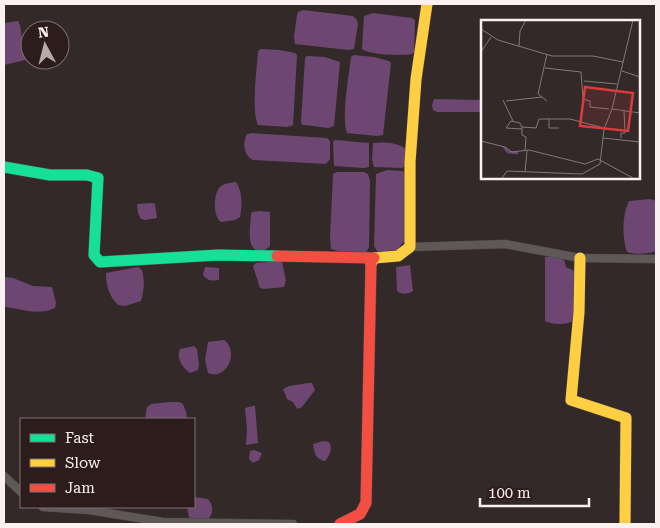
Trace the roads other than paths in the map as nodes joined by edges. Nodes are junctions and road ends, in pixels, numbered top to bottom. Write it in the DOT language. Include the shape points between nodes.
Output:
graph roads {
  1 [pos="427,4"];
  2 [pos="4,167"];
  3 [pos="410,247"];
  4 [pos="374,258"];
  5 [pos="580,258"];
  6 [pos="656,259"];
  7 [pos="4,476"];
  8 [pos="20,491"];
  9 [pos="58,508"];
  10 [pos="293,524"];
  11 [pos="340,524"];
  12 [pos="624,524"];
  1 -- 3 [label="street" via="416,79 410,162"];
  2 -- 4 [label="street" via="50,176 88,175 98,178 94,255 100,262 218,256"];
  3 -- 4 [label="street" via="398,256"];
  3 -- 5 [label="street" via="505,244"];
  4 -- 11 [label="street" via="370,268 366,503 362,514"];
  5 -- 6 [label="street"];
  5 -- 12 [label="street" via="572,400 626,418"];
  7 -- 8 [label="street"];
  9 -- 10 [label="street" via="163,522"];
}
